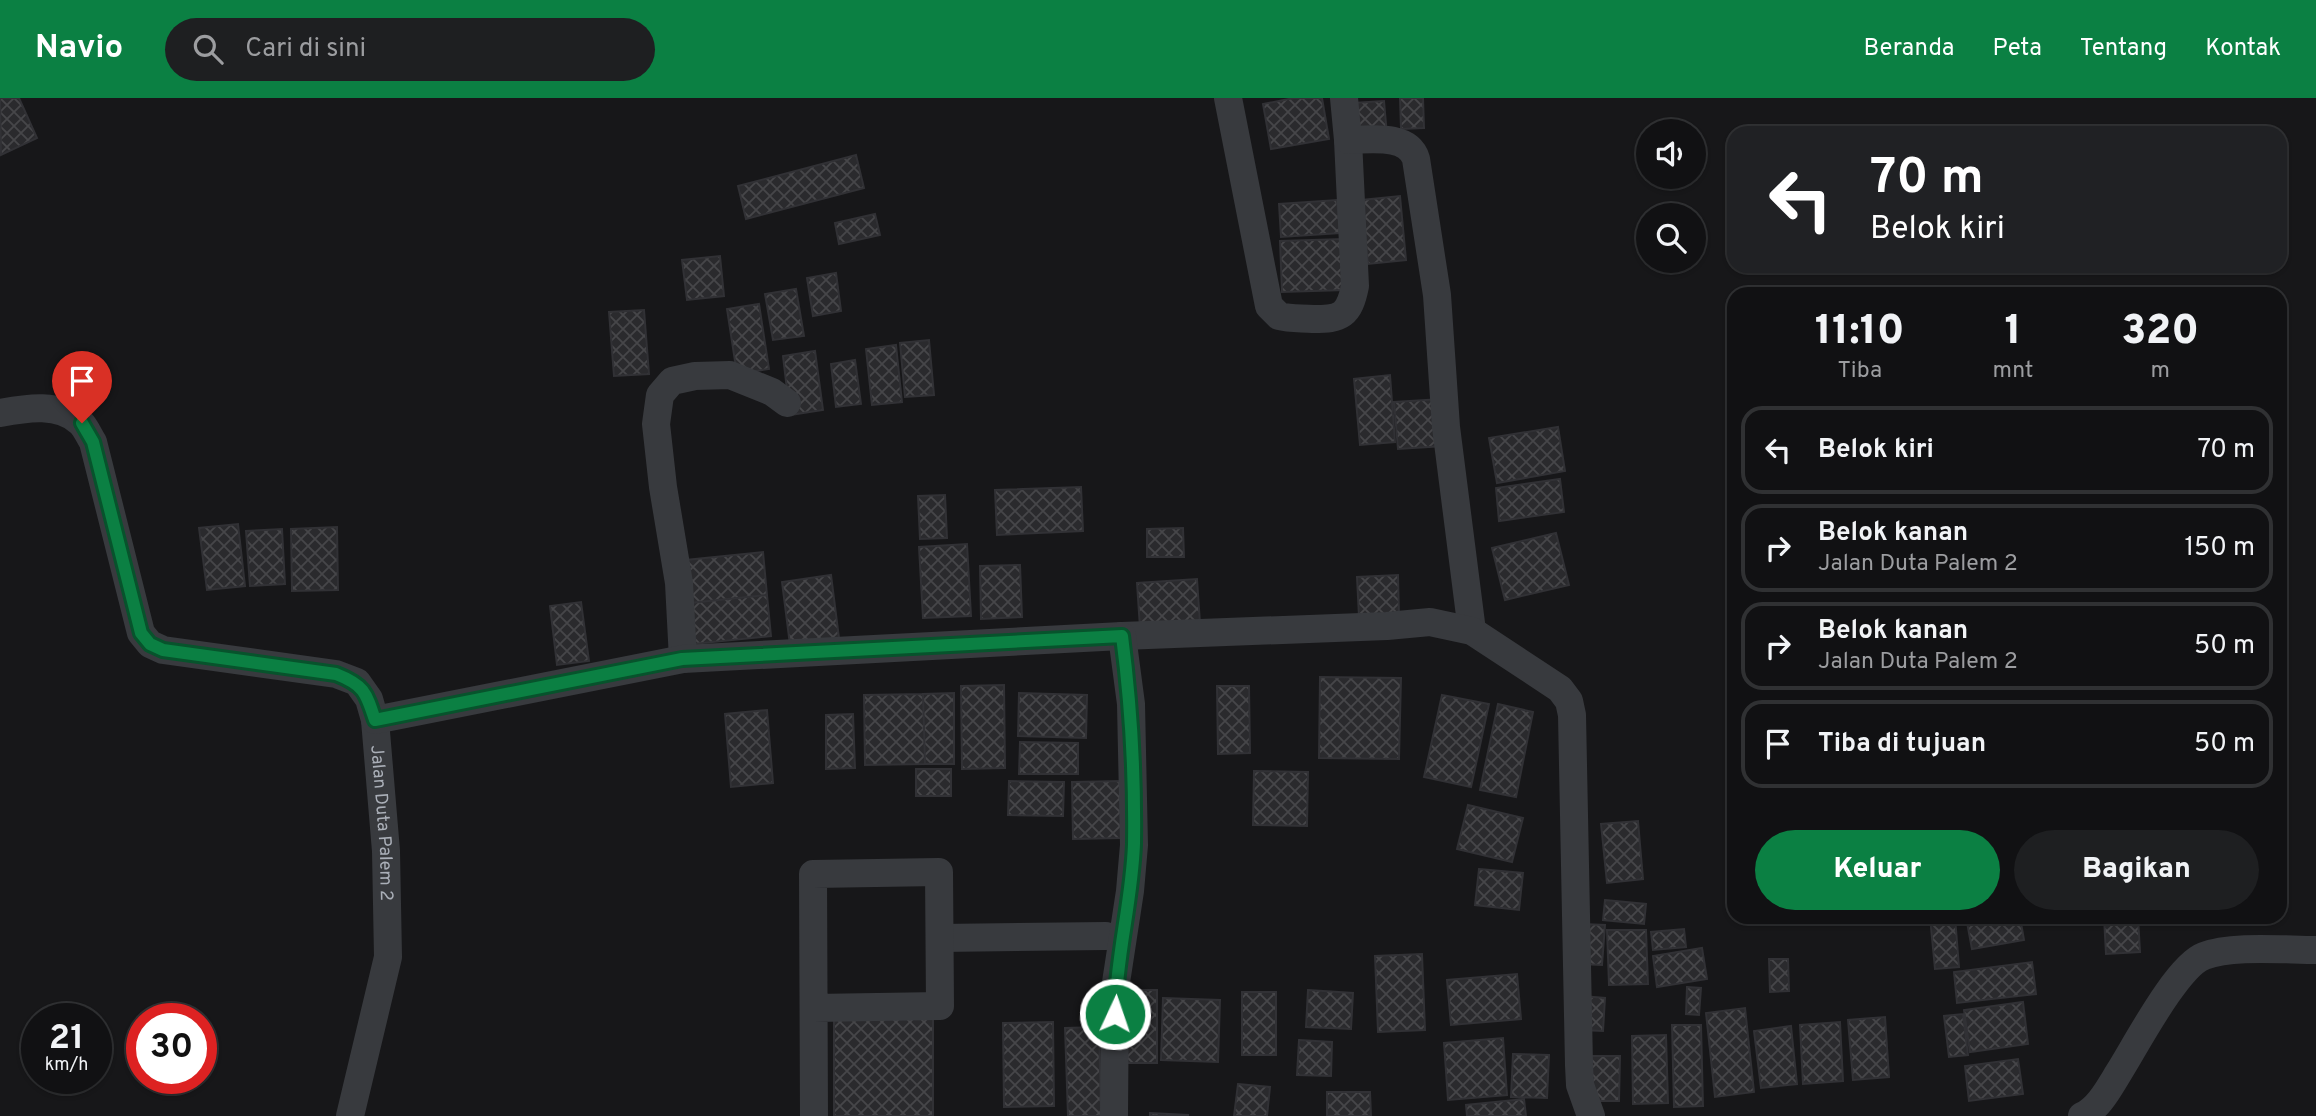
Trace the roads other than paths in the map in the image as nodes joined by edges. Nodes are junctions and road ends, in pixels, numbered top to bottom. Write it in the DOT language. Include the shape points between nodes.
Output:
graph roads {
  1 [pos="1228,98"];
  2 [pos="1344,98"];
  3 [pos="1348,140"];
  4 [pos="787,403"];
  5 [pos="0,413"];
  6 [pos="1472,631"];
  7 [pos="1122,636"];
  8 [pos="682,659"];
  9 [pos="375,720"];
  10 [pos="1106,936"];
  11 [pos="940,938"];
  12 [pos="2316,950"];
  13 [pos="814,1008"];
  14 [pos="350,1116"];
  15 [pos="814,1116"];
  16 [pos="1114,1116"];
  17 [pos="1591,1116"];
  18 [pos="2082,1116"];
  1 -- 3 [label="street" via="1269,306 1279,316 1334,319 1343,315 1353,298"];
  2 -- 3 [label="street"];
  3 -- 6 [label="street" via="1394,141 1407,147 1416,159 1437,295 1446,427"];
  4 -- 8 [label="street" via="730,375 672,381 660,395 656,424 679,583"];
  5 -- 9 [label="street, Jalan Duta Palem 2" via="49,407 82,423 93,442 141,633 150,644 163,650 336,674 357,682 369,699"];
  6 -- 7 [label="street" via="1430,622"];
  6 -- 17 [label="street" via="1560,689 1569,701 1578,1065"];
  7 -- 8 [label="street"];
  7 -- 16 [label="street" via="1131,704 1134,845 1115,989"];
  8 -- 9 [label="street"];
  9 -- 14 [label="street, Jalan Duta Palem 2" via="386,851 388,957"];
  10 -- 11 [label="street"];
  11 -- 13 [label="street" via="940,1006"];
  11 -- 13 [label="street" via="939,872 813,874"];
  12 -- 18 [label="street" via="2233,950 2203,956 2190,965 2098,1103"];
  13 -- 15 [label="street"];
}
